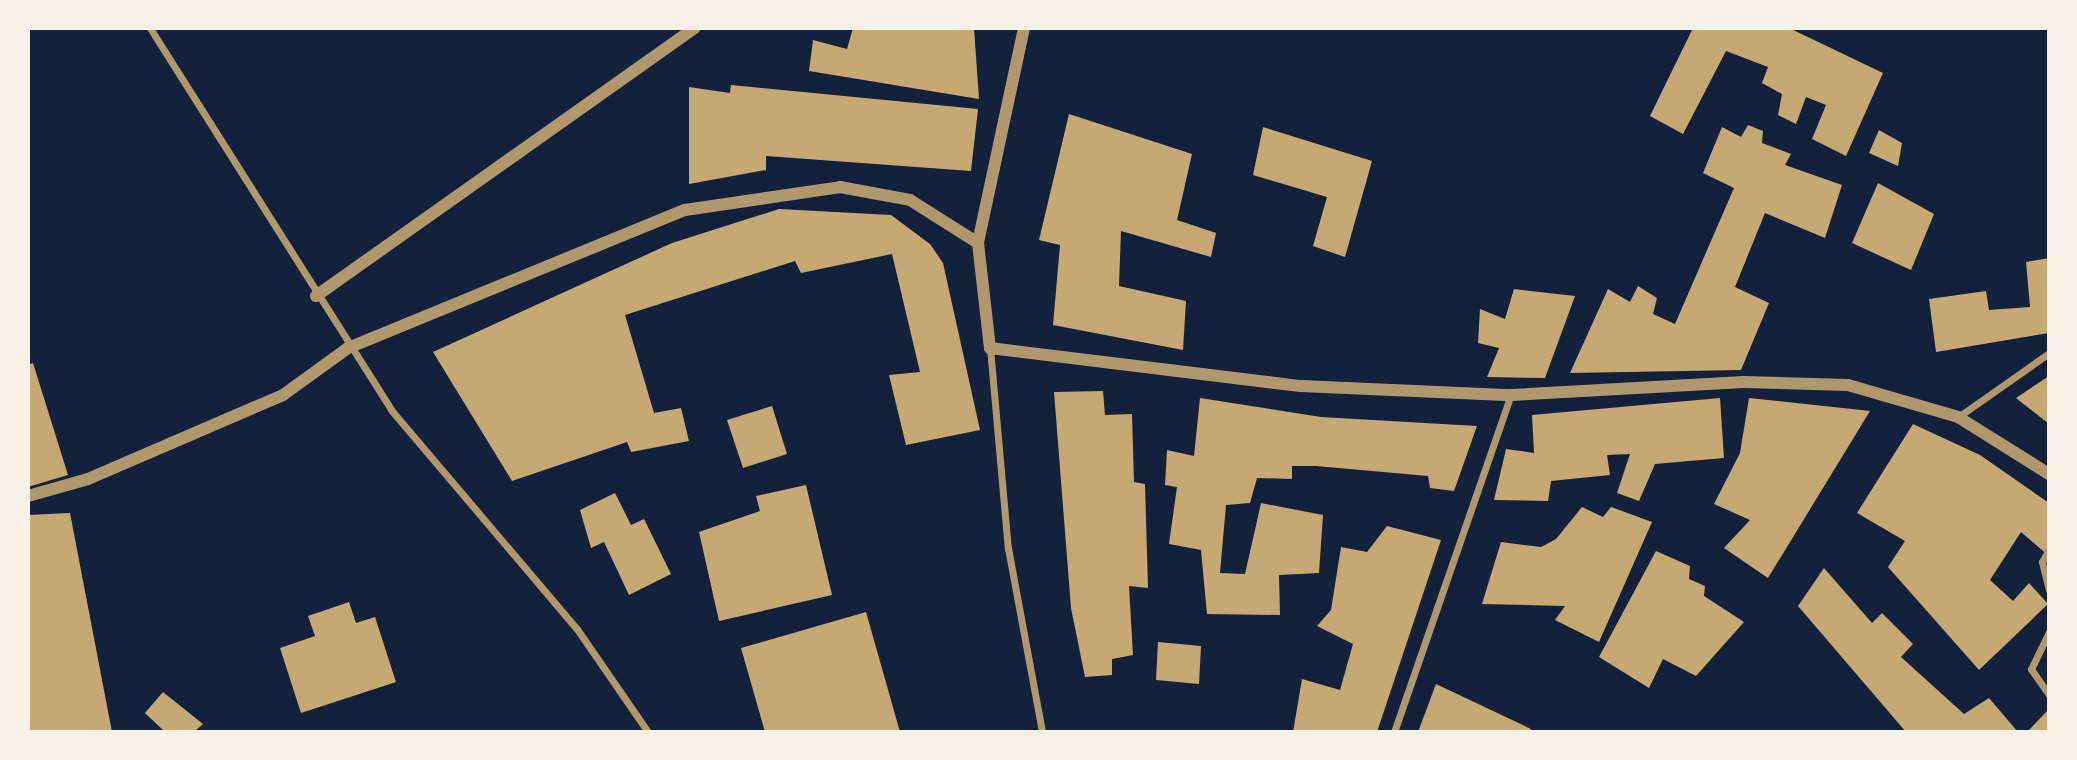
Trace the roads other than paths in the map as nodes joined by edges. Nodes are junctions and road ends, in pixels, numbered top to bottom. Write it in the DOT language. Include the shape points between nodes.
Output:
graph roads {
  1 [pos="150,28"];
  2 [pos="695,28"];
  3 [pos="1024,28"];
  4 [pos="978,243"];
  5 [pos="316,296"];
  6 [pos="348,348"];
  7 [pos="990,348"];
  8 [pos="2049,354"];
  9 [pos="1511,395"];
  10 [pos="1958,417"];
  11 [pos="2049,474"];
  12 [pos="28,496"];
  13 [pos="2049,549"];
  14 [pos="2049,590"];
  15 [pos="2049,632"];
  16 [pos="2049,695"];
  17 [pos="648,732"];
  18 [pos="1042,732"];
  19 [pos="1394,732"];
  1 -- 5 [label="street" via="247,174"];
  2 -- 5 [label="street"];
  3 -- 4 [label="street"];
  4 -- 6 [label="street" via="910,200 840,187 769,193 685,210"];
  4 -- 7 [label="street"];
  5 -- 6 [label="street"];
  6 -- 12 [label="street" via="283,395 88,479"];
  6 -- 17 [label="street" via="392,411 577,629"];
  7 -- 9 [label="street" via="1301,386"];
  7 -- 18 [label="street" via="1008,548"];
  8 -- 10 [label="street"];
  9 -- 10 [label="street" via="1744,382 1848,385"];
  9 -- 19 [label="street"];
  10 -- 11 [label="street"];
  13 -- 14 [label="street" via="2042,562"];
  15 -- 16 [label="street" via="2031,669"];
}
